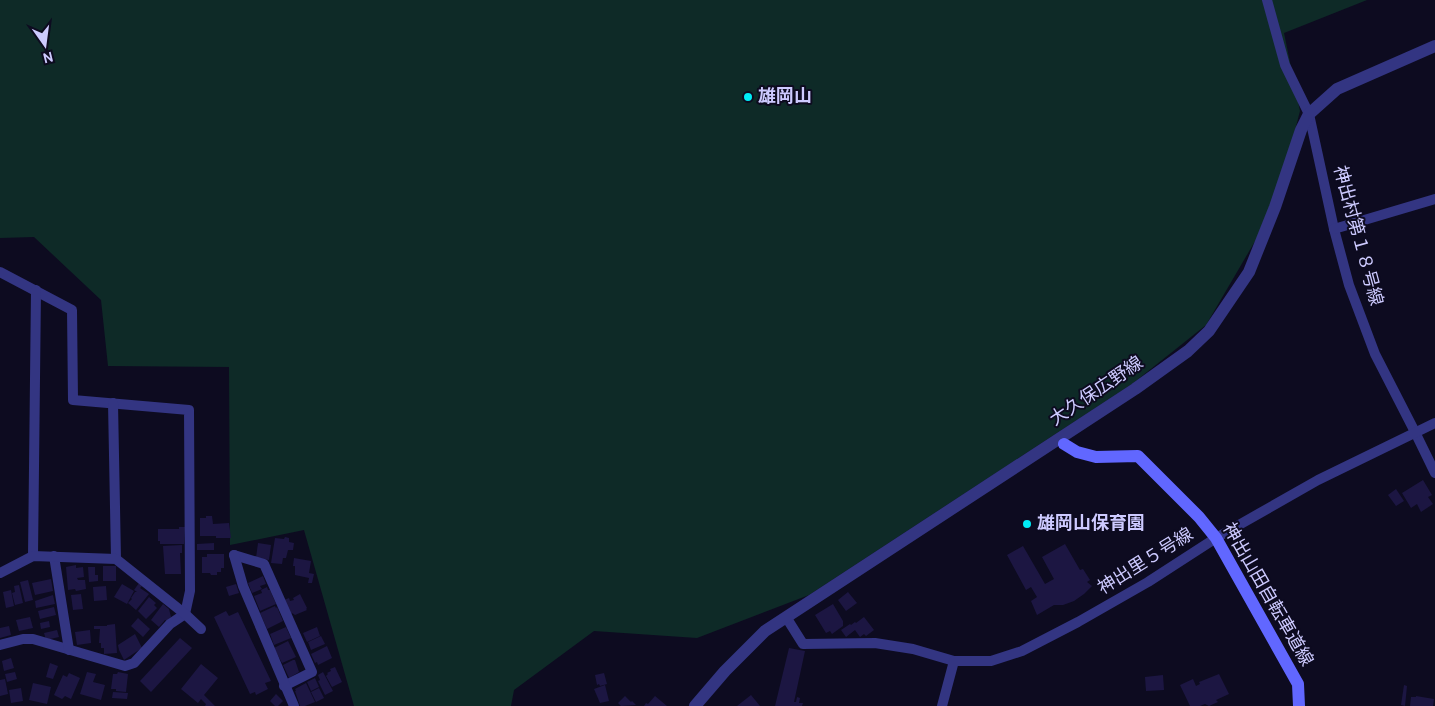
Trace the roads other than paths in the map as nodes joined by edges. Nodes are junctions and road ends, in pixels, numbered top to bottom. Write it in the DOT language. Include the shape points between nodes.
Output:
graph roads {
  1 [pos="1267,0"];
  2 [pos="1435,46"];
  3 [pos="1309,114"];
  4 [pos="1435,199"];
  5 [pos="1334,229"];
  6 [pos="0,272"];
  7 [pos="36,290"];
  8 [pos="113,403"];
  9 [pos="1435,422"];
  10 [pos="1416,432"];
  11 [pos="1059,442"];
  12 [pos="1435,473"];
  13 [pos="1216,538"];
  14 [pos="33,556"];
  15 [pos="54,556"];
  16 [pos="116,559"];
  17 [pos="0,573"];
  18 [pos="185,614"];
  19 [pos="786,617"];
  20 [pos="201,629"];
  21 [pos="0,645"];
  22 [pos="69,650"];
  23 [pos="954,661"];
  24 [pos="284,686"];
  25 [pos="294,706"];
  26 [pos="695,706"];
  27 [pos="942,706"];
  28 [pos="1299,706"];
  1 -- 3 [label="street, 神出村第１８号線" via="1285,65"];
  2 -- 3 [label="street, 大久保広野線" via="1337,90"];
  3 -- 5 [label="street, 神出村第１８号線"];
  3 -- 11 [label="street, 大久保広野線" via="1249,272 1209,331 1188,351"];
  4 -- 5 [label="street"];
  5 -- 10 [label="street, 神出村第１８号線" via="1349,285 1375,354"];
  6 -- 7 [label="street"];
  7 -- 8 [label="street" via="72,310 72,400"];
  7 -- 14 [label="street"];
  8 -- 16 [label="street"];
  8 -- 18 [label="street" via="189,410 190,591"];
  9 -- 10 [label="street, 神出里５号線"];
  10 -- 12 [label="street, 神出村第１８号線"];
  10 -- 13 [label="street, 神出里５号線" via="1318,480"];
  11 -- 13 [label="main road, 神出山田自転車道線" via="1077,452 1096,456 1138,456"];
  11 -- 19 [label="street, 大久保広野線"];
  13 -- 23 [label="street, 神出里５号線" via="1148,582 1022,651 991,661"];
  13 -- 28 [label="main road, 神出山田自転車道線" via="1298,684"];
  14 -- 15 [label="street"];
  14 -- 17 [label="street"];
  15 -- 16 [label="street"];
  15 -- 22 [label="street"];
  16 -- 18 [label="street"];
  18 -- 20 [label="street"];
  18 -- 22 [label="street" via="170,624 134,663 125,666"];
  19 -- 23 [label="street, 神出里５号線" via="803,644 875,643 913,649"];
  19 -- 26 [label="street, 大久保広野線" via="765,631"];
  21 -- 22 [label="street" via="33,639"];
  23 -- 27 [label="street"];
  24 -- 24 [label="street" via="243,586 234,556 264,564 312,672"];
  24 -- 25 [label="street"];
}
